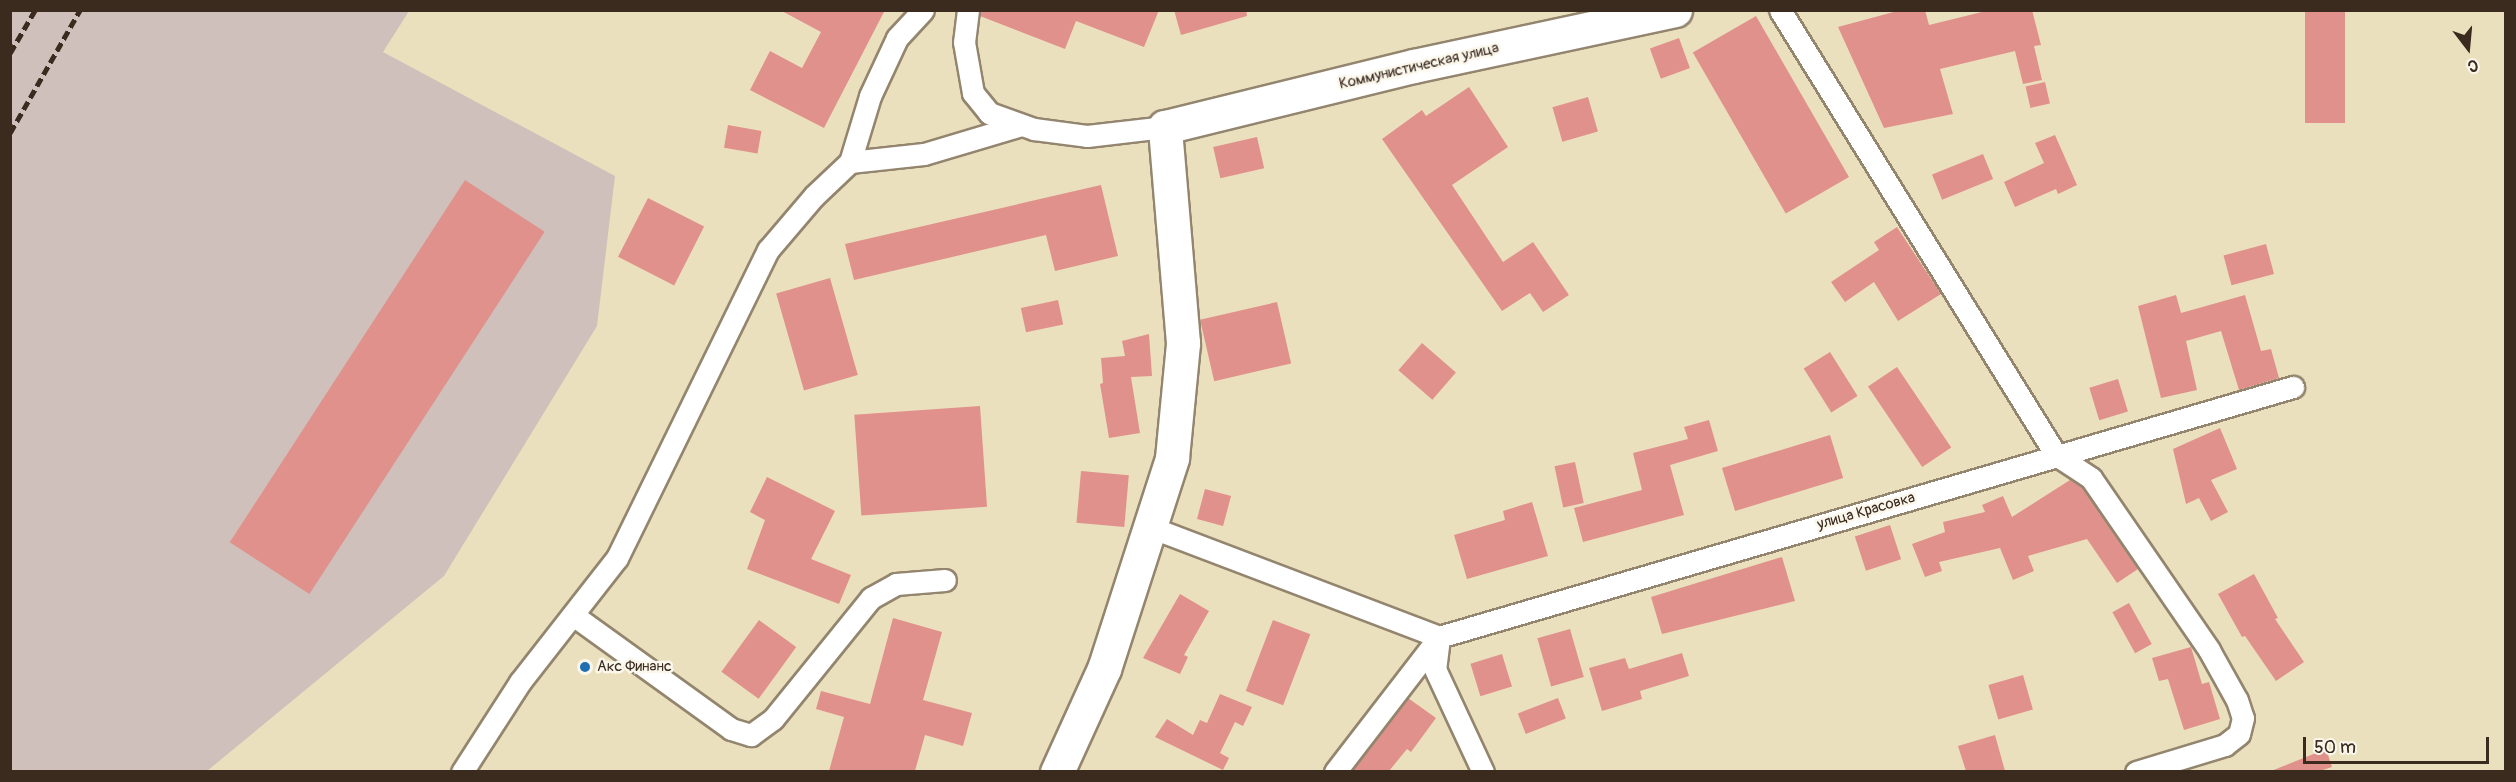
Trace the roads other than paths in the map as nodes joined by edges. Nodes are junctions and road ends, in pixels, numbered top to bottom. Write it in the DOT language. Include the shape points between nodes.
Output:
graph roads {
  1 [pos="923,10"];
  2 [pos="968,10"];
  3 [pos="1675,10"];
  4 [pos="1780,10"];
  5 [pos="1021,124"];
  6 [pos="1165,127"];
  7 [pos="850,162"];
  8 [pos="2293,387"];
  9 [pos="2056,455"];
  10 [pos="1150,527"];
  11 [pos="945,579"];
  12 [pos="573,615"];
  13 [pos="1439,637"];
  14 [pos="462,771"];
  15 [pos="1057,771"];
  16 [pos="1335,771"];
  17 [pos="1483,771"];
  18 [pos="2136,771"];
  1 -- 7 [label="street" via="897,38 883,67"];
  2 -- 5 [label="street" via="964,42 973,93 988,113"];
  3 -- 6 [label="main road, Коммунистическая улица" via="1414,66"];
  4 -- 9 [label="street"];
  5 -- 6 [label="street" via="1087,136"];
  5 -- 7 [label="street" via="924,154"];
  6 -- 10 [label="main road" via="1183,343 1172,458"];
  7 -- 12 [label="street" via="814,196 768,250 617,558"];
  8 -- 9 [label="street, улица Красовка"];
  9 -- 13 [label="street, улица Красовка"];
  9 -- 18 [label="street" via="2091,478 2209,650 2242,718 2239,734 2225,745"];
  10 -- 13 [label="street"];
  10 -- 15 [label="main road" via="1104,669"];
  11 -- 12 [label="street" via="896,584 871,598 773,719 751,735 731,729"];
  12 -- 14 [label="street" via="520,682"];
  13 -- 16 [label="street"];
  13 -- 17 [label="street" via="1435,669"];
}
